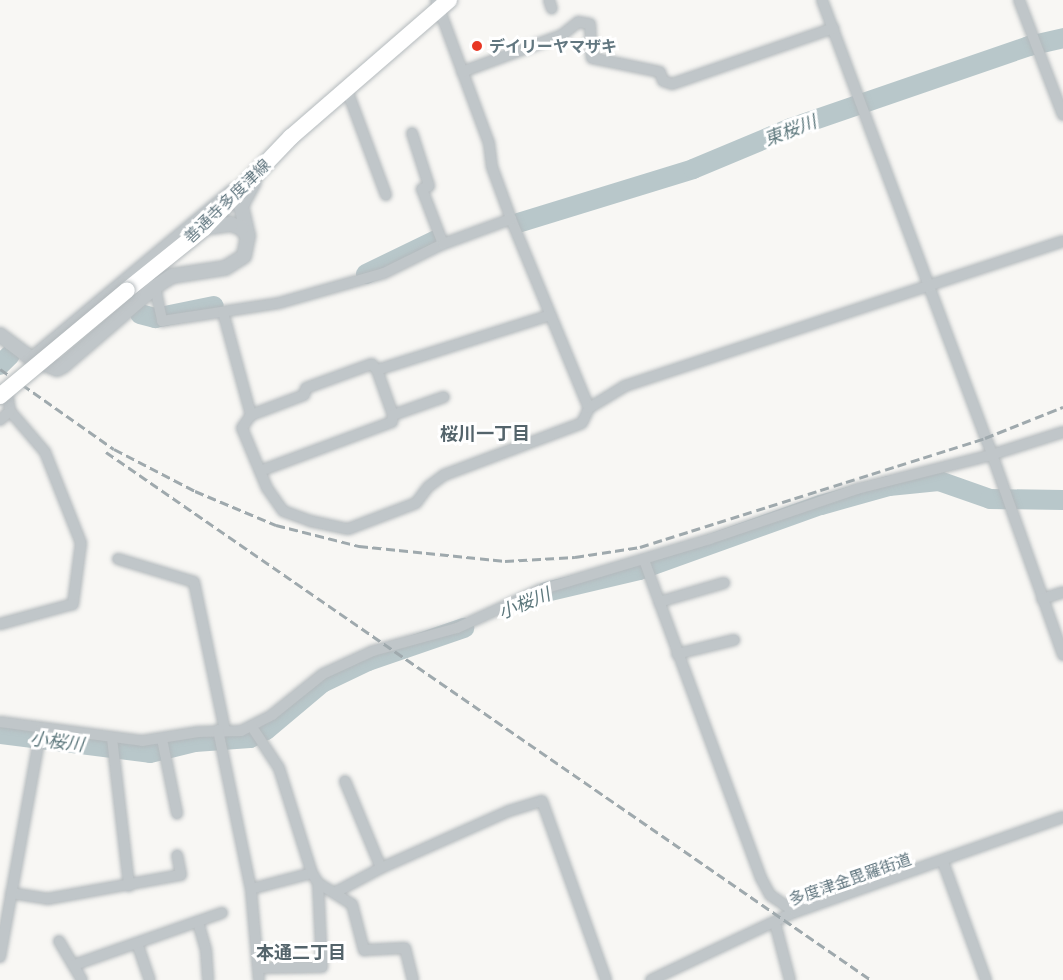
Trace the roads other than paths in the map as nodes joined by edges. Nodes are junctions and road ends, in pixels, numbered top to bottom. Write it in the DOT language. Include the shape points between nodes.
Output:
graph roads {
  1 [pos="822,0"];
  2 [pos="1019,0"];
  3 [pos="441,3"];
  4 [pos="834,28"];
  5 [pos="462,72"];
  6 [pos="347,90"];
  7 [pos="1063,115"];
  8 [pos="412,133"];
  9 [pos="263,168"];
  10 [pos="386,195"];
  11 [pos="511,219"];
  12 [pos="204,228"];
  13 [pos="248,236"];
  14 [pos="1063,241"];
  15 [pos="443,244"];
  16 [pos="927,286"];
  17 [pos="155,287"];
  18 [pos="223,312"];
  19 [pos="550,315"];
  20 [pos="0,335"];
  21 [pos="30,358"];
  22 [pos="377,370"];
  23 [pos="0,395"];
  24 [pos="444,396"];
  25 [pos="589,408"];
  26 [pos="10,411"];
  27 [pos="251,415"];
  28 [pos="393,415"];
  29 [pos="0,420"];
  30 [pos="1063,432"];
  31 [pos="991,455"];
  32 [pos="260,471"];
  33 [pos="118,559"];
  34 [pos="647,566"];
  35 [pos="724,584"];
  36 [pos="1063,592"];
  37 [pos="1042,599"];
  38 [pos="659,602"];
  39 [pos="0,624"];
  40 [pos="734,640"];
  41 [pos="677,654"];
  42 [pos="1063,655"];
  43 [pos="0,722"];
  44 [pos="255,733"];
  45 [pos="40,735"];
  46 [pos="221,736"];
  47 [pos="163,742"];
  48 [pos="113,744"];
  49 [pos="345,781"];
  50 [pos="177,813"];
  51 [pos="1063,818"];
  52 [pos="177,855"];
  53 [pos="943,862"];
  54 [pos="381,868"];
  55 [pos="312,873"];
  56 [pos="318,883"];
  57 [pos="129,886"];
  58 [pos="251,889"];
  59 [pos="11,893"];
  60 [pos="334,893"];
  61 [pos="795,912"];
  62 [pos="222,913"];
  63 [pos="3,922"];
  64 [pos="198,922"];
  65 [pos="775,923"];
  66 [pos="59,941"];
  67 [pos="137,943"];
  68 [pos="0,957"];
  69 [pos="74,965"];
  70 [pos="258,968"];
  71 [pos="82,980"];
  72 [pos="150,980"];
  73 [pos="208,980"];
  74 [pos="259,980"];
  75 [pos="413,980"];
  76 [pos="606,980"];
  77 [pos="651,980"];
  78 [pos="790,980"];
  79 [pos="986,980"];
  1 -- 4 [label="street"];
  2 -- 7 [label="street"];
  3 -- 5 [label="street"];
  3 -- 6 [label="main road, 善通寺多度津線"];
  4 -- 5 [label="street" via="672,84 663,81 660,72 592,58 590,24 578,22 562,35"];
  4 -- 16 [label="street"];
  5 -- 11 [label="street"];
  6 -- 9 [label="main road, 善通寺多度津線"];
  6 -- 10 [label="street"];
  8 -- 15 [label="street" via="429,186 422,189"];
  9 -- 12 [label="main road, 善通寺多度津線"];
  9 -- 13 [label="street" via="242,206"];
  9 -- 21 [label="street"];
  11 -- 15 [label="street"];
  11 -- 19 [label="street"];
  12 -- 13 [label="street" via="231,224"];
  12 -- 23 [label="main road, 善通寺多度津線, bridge"];
  13 -- 17 [label="street" via="249,246 238,263 172,276"];
  14 -- 16 [label="street"];
  15 -- 18 [label="street" via="384,273 321,293"];
  16 -- 25 [label="street" via="755,345 671,368 625,386"];
  16 -- 31 [label="street"];
  17 -- 18 [label="street" via="161,316"];
  17 -- 21 [label="street" via="63,366 57,369"];
  18 -- 27 [label="street"];
  19 -- 22 [label="street"];
  19 -- 25 [label="street"];
  20 -- 21 [label="street"];
  22 -- 27 [label="street" via="372,364 306,388 304,395"];
  22 -- 28 [label="street"];
  23 -- 26 [label="street" via="8,398"];
  24 -- 28 [label="street"];
  25 -- 32 [label="street" via="582,423 444,475 416,503 348,529 283,511"];
  26 -- 29 [label="street"];
  26 -- 39 [label="street" via="45,452 81,543 72,604"];
  27 -- 32 [label="street" via="242,428"];
  28 -- 32 [label="street" via="392,422"];
  30 -- 31 [label="street"];
  31 -- 34 [label="street" via="856,489"];
  31 -- 37 [label="street"];
  33 -- 46 [label="street" via="194,582"];
  34 -- 38 [label="street"];
  34 -- 44 [label="street" via="540,590 457,628 373,651 323,674"];
  35 -- 38 [label="street"];
  36 -- 37 [label="street"];
  37 -- 42 [label="street"];
  38 -- 41 [label="street"];
  40 -- 41 [label="street"];
  41 -- 61 [label="street" via="761,878 770,895"];
  43 -- 45 [label="street"];
  44 -- 46 [label="street"];
  44 -- 55 [label="street" via="279,768"];
  45 -- 48 [label="street"];
  45 -- 59 [label="street"];
  46 -- 47 [label="street"];
  46 -- 58 [label="street"];
  47 -- 48 [label="street"];
  47 -- 50 [label="street"];
  48 -- 57 [label="street"];
  49 -- 54 [label="street"];
  51 -- 53 [label="street, 多度津金毘羅街道"];
  52 -- 57 [label="street" via="181,875"];
  53 -- 61 [label="street, 多度津金毘羅街道"];
  53 -- 79 [label="street"];
  54 -- 60 [label="street"];
  54 -- 76 [label="street" via="509,811 542,801"];
  55 -- 56 [label="street"];
  55 -- 58 [label="street"];
  56 -- 60 [label="street"];
  56 -- 70 [label="street" via="322,967"];
  57 -- 59 [label="street" via="47,899"];
  58 -- 70 [label="street"];
  59 -- 63 [label="street"];
  60 -- 75 [label="street" via="352,904 364,951 405,948"];
  61 -- 65 [label="street, 多度津金毘羅街道"];
  62 -- 64 [label="street"];
  63 -- 68 [label="street"];
  64 -- 67 [label="street"];
  64 -- 73 [label="street" via="206,950"];
  65 -- 77 [label="street, 多度津金毘羅街道"];
  65 -- 78 [label="street"];
  66 -- 69 [label="street"];
  67 -- 69 [label="street"];
  67 -- 72 [label="street"];
  69 -- 71 [label="street"];
  70 -- 74 [label="street"];
}
